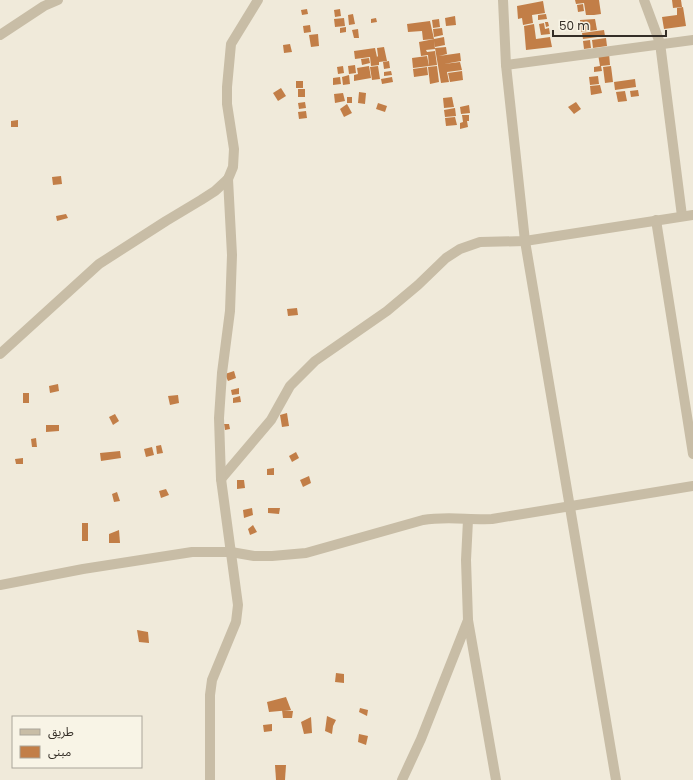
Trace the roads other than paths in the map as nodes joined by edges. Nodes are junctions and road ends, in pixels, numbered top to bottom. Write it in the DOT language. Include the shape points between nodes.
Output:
graph roads {
  1 [pos="58,0"];
  2 [pos="258,0"];
  3 [pos="503,0"];
  4 [pos="644,0"];
  5 [pos="0,35"];
  6 [pos="693,40"];
  7 [pos="660,43"];
  8 [pos="506,65"];
  9 [pos="228,179"];
  10 [pos="693,215"];
  11 [pos="682,216"];
  12 [pos="656,220"];
  13 [pos="525,241"];
  14 [pos="0,354"];
  15 [pos="693,454"];
  16 [pos="221,479"];
  17 [pos="693,486"];
  18 [pos="570,507"];
  19 [pos="468,520"];
  20 [pos="230,552"];
  21 [pos="0,585"];
  22 [pos="468,620"];
  23 [pos="210,780"];
  24 [pos="402,780"];
  25 [pos="496,780"];
  26 [pos="616,780"];
  1 -- 5 [label="street" via="44,6"];
  2 -- 9 [label="street" via="231,44 227,87 234,149 233,167"];
  3 -- 8 [label="street"];
  4 -- 7 [label="street"];
  6 -- 7 [label="street"];
  7 -- 8 [label="street"];
  7 -- 11 [label="street"];
  8 -- 13 [label="street"];
  9 -- 14 [label="street" via="216,191 99,264"];
  9 -- 16 [label="street" via="232,255 230,311 219,418"];
  10 -- 11 [label="street"];
  11 -- 12 [label="street"];
  12 -- 13 [label="street"];
  12 -- 15 [label="street"];
  13 -- 16 [label="street" via="480,242 460,249 446,258 387,311 315,360 290,386 271,420"];
  13 -- 18 [label="street"];
  16 -- 20 [label="street"];
  17 -- 18 [label="street"];
  18 -- 19 [label="street" via="492,520"];
  18 -- 26 [label="street"];
  19 -- 20 [label="street" via="442,517 423,520 306,553 254,556"];
  19 -- 22 [label="street"];
  20 -- 21 [label="street" via="192,552 84,568"];
  20 -- 23 [label="street" via="238,605 236,622 212,680"];
  22 -- 24 [label="street"];
  22 -- 25 [label="street"];
}
